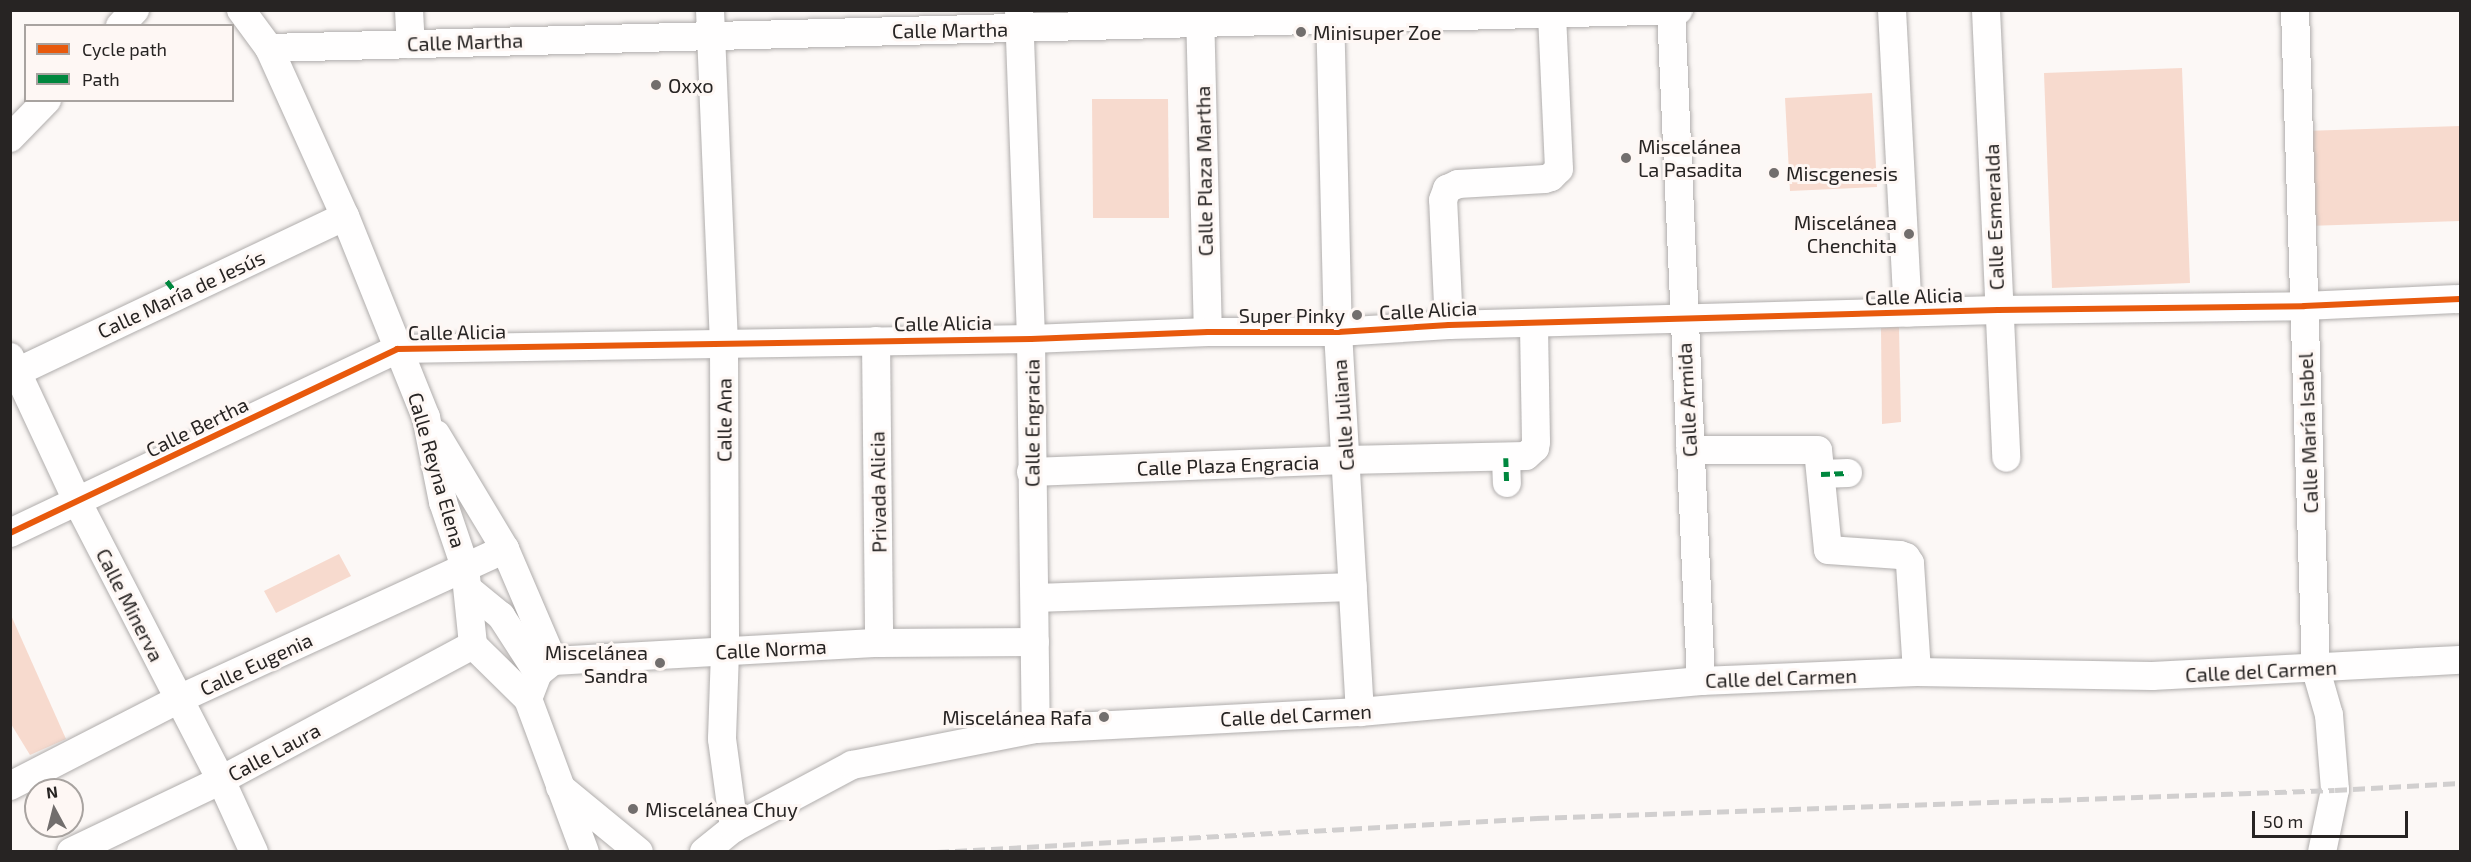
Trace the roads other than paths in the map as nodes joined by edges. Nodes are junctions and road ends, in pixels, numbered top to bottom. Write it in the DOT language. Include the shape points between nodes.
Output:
graph roads {
  1 [pos="135,10"];
  2 [pos="241,10"];
  3 [pos="409,10"];
  4 [pos="1678,10"];
  5 [pos="1892,10"];
  6 [pos="1986,10"];
  7 [pos="2295,10"];
  8 [pos="1671,11"];
  9 [pos="1450,14"];
  10 [pos="1552,14"];
  11 [pos="1330,15"];
  12 [pos="1200,17"];
  13 [pos="1020,19"];
  14 [pos="710,23"];
  15 [pos="122,24"];
  16 [pos="411,44"];
  17 [pos="269,48"];
  18 [pos="45,102"];
  19 [pos="10,138"];
  20 [pos="345,216"];
  21 [pos="2460,299"];
  22 [pos="2304,306"];
  23 [pos="1998,310"];
  24 [pos="1908,313"];
  25 [pos="1684,319"];
  26 [pos="1534,323"];
  27 [pos="1449,324"];
  28 [pos="1208,332"];
  29 [pos="1338,332"];
  30 [pos="1031,339"];
  31 [pos="876,341"];
  32 [pos="724,345"];
  33 [pos="397,349"];
  34 [pos="14,365"];
  35 [pos="426,417"];
  36 [pos="1690,450"];
  37 [pos="2006,458"];
  38 [pos="1346,460"];
  39 [pos="1032,472"];
  40 [pos="78,503"];
  41 [pos="10,533"];
  42 [pos="505,549"];
  43 [pos="466,578"];
  44 [pos="1353,587"];
  45 [pos="1035,598"];
  46 [pos="1035,642"];
  47 [pos="879,643"];
  48 [pos="473,645"];
  49 [pos="724,652"];
  50 [pos="2460,660"];
  51 [pos="2316,670"];
  52 [pos="1916,672"];
  53 [pos="539,678"];
  54 [pos="1701,681"];
  55 [pos="179,699"];
  56 [pos="1360,712"];
  57 [pos="1036,729"];
  58 [pos="15,776"];
  59 [pos="221,780"];
  60 [pos="559,786"];
  61 [pos="734,828"];
  62 [pos="71,852"];
  63 [pos="254,852"];
  64 [pos="585,852"];
  65 [pos="639,852"];
  66 [pos="704,852"];
  67 [pos="2322,852"];
  1 -- 15 [label="street"];
  2 -- 17 [label="street"];
  3 -- 16 [label="street"];
  4 -- 8 [label="street, Calle Martha"];
  5 -- 24 [label="street"];
  6 -- 23 [label="street, Calle Esmeralda"];
  7 -- 22 [label="street, Calle María Isabel"];
  8 -- 10 [label="street, Calle Martha"];
  8 -- 25 [label="street, Calle Armida"];
  9 -- 10 [label="street, Calle Martha"];
  9 -- 11 [label="street, Calle Martha"];
  10 -- 27 [label="street" via="1559,169 1545,179 1458,184 1447,189 1443,200"];
  11 -- 12 [label="street, Calle Martha"];
  11 -- 29 [label="street, Calle Juliana"];
  12 -- 13 [label="street, Calle Martha"];
  12 -- 28 [label="street, Calle Plaza Martha"];
  13 -- 14 [label="street, Calle Martha"];
  13 -- 30 [label="street, Calle Engracia"];
  14 -- 16 [label="street, Calle Martha"];
  14 -- 32 [label="street, Calle Ana"];
  16 -- 17 [label="street, Calle Martha"];
  17 -- 20 [label="street, Calle Reyna Elena"];
  18 -- 19 [label="street"];
  20 -- 33 [label="street, Calle Reyna Elena"];
  20 -- 34 [label="street, Calle María de Jesús" via="172,288"];
  21 -- 22 [label="street, Calle Alicia"];
  22 -- 23 [label="street, Calle Alicia"];
  22 -- 51 [label="street, Calle María Isabel"];
  23 -- 24 [label="street, Calle Alicia"];
  23 -- 37 [label="street, Calle Esmeralda"];
  24 -- 25 [label="street, Calle Alicia"];
  25 -- 26 [label="street, Calle Alicia"];
  25 -- 36 [label="street, Calle Armida"];
  26 -- 27 [label="street, Calle Alicia"];
  26 -- 38 [label="street, Calle Plaza Engracia" via="1536,442 1515,465"];
  27 -- 29 [label="street, Calle Alicia"];
  28 -- 29 [label="street, Calle Alicia"];
  28 -- 30 [label="street, Calle Alicia"];
  29 -- 38 [label="street, Calle Juliana"];
  30 -- 31 [label="street, Calle Alicia"];
  30 -- 39 [label="street, Calle Engracia"];
  31 -- 32 [label="street, Calle Alicia"];
  31 -- 47 [label="street, Privada Alicia"];
  32 -- 33 [label="street, Calle Alicia"];
  32 -- 49 [label="street, Calle Ana"];
  33 -- 35 [label="street, Calle Reyna Elena"];
  33 -- 40 [label="street, Calle Bertha"];
  34 -- 40 [label="street, Calle Minerva"];
  35 -- 42 [label="street"];
  35 -- 43 [label="street, Calle Reyna Elena" via="443,502"];
  36 -- 52 [label="street" via="1818,450 1834,474 1825,542 1828,549 1900,555 1910,563"];
  36 -- 54 [label="street, Calle Armida"];
  38 -- 39 [label="street, Calle Plaza Engracia"];
  38 -- 44 [label="street, Calle Juliana"];
  39 -- 45 [label="street, Calle Engracia"];
  40 -- 41 [label="street, Calle Bertha"];
  40 -- 55 [label="street, Calle Minerva"];
  42 -- 43 [label="street, Calle Eugenia"];
  42 -- 53 [label="street"];
  43 -- 48 [label="street, Calle Reyna Elena"];
  43 -- 53 [label="street" via="501,616"];
  43 -- 55 [label="street, Calle Eugenia"];
  44 -- 45 [label="street"];
  44 -- 56 [label="street, Calle Juliana"];
  45 -- 46 [label="street, Calle Engracia"];
  46 -- 47 [label="street, Calle Norma"];
  46 -- 57 [label="street, Calle Engracia"];
  47 -- 49 [label="street, Calle Norma"];
  48 -- 53 [label="street"];
  48 -- 59 [label="street, Calle Laura"];
  49 -- 53 [label="street, Calle Norma"];
  49 -- 61 [label="street, Calle Ana" via="722,739"];
  50 -- 51 [label="street, Calle del Carmen"];
  51 -- 52 [label="street, Calle del Carmen" via="2152,676"];
  51 -- 67 [label="street, Calle María Isabel" via="2329,715 2335,790"];
  52 -- 54 [label="street, Calle del Carmen"];
  53 -- 60 [label="street"];
  54 -- 56 [label="street, Calle del Carmen"];
  55 -- 58 [label="street, Calle Eugenia"];
  55 -- 59 [label="street, Calle Minerva"];
  56 -- 57 [label="street, Calle del Carmen"];
  57 -- 61 [label="street, Calle del Carmen" via="852,765"];
  59 -- 62 [label="street, Calle Laura"];
  59 -- 63 [label="street, Calle Minerva"];
  60 -- 64 [label="street"];
  60 -- 65 [label="street"];
  61 -- 66 [label="street, Calle del Carmen"];
}
